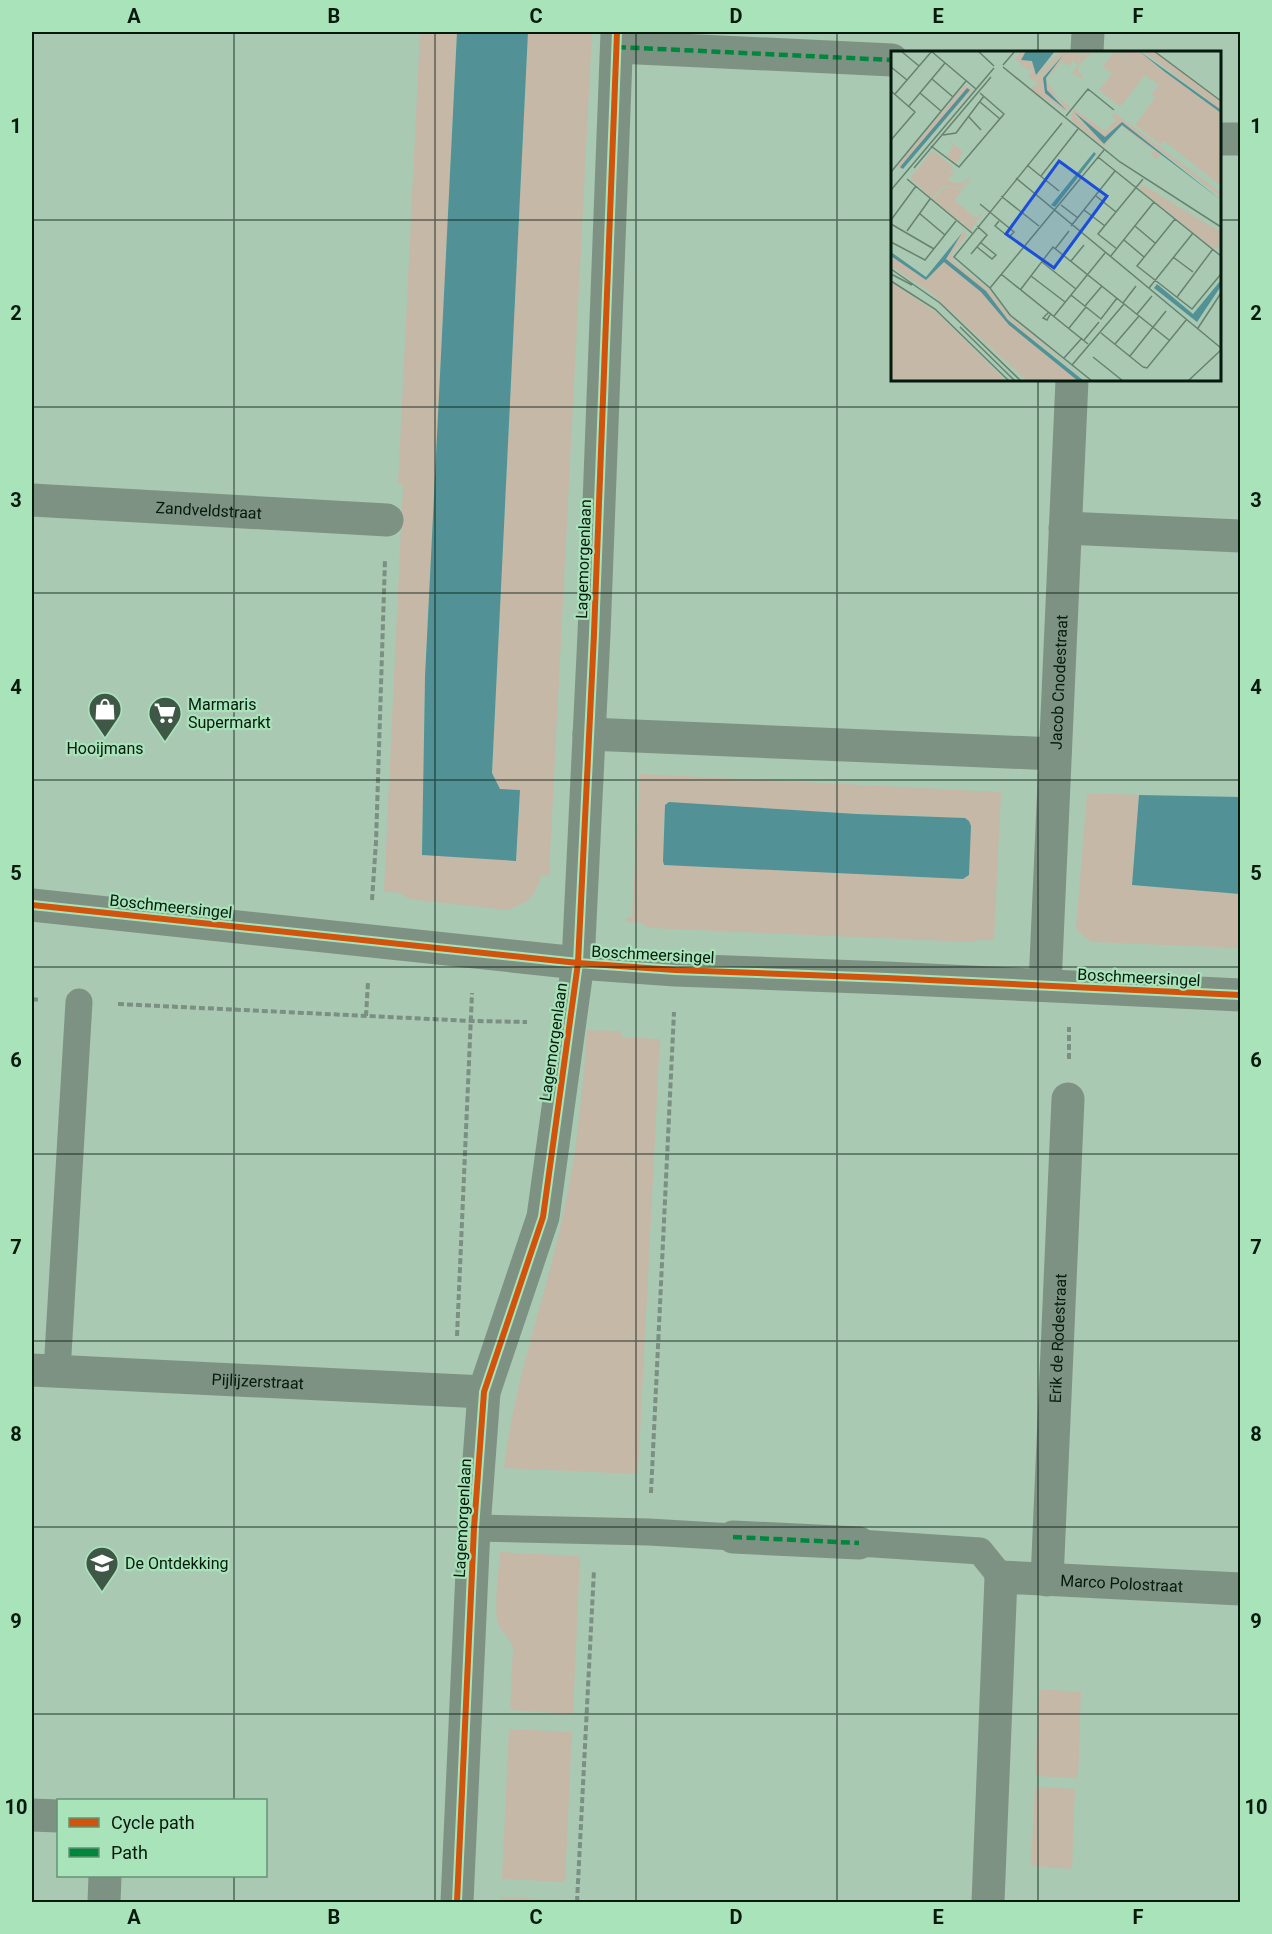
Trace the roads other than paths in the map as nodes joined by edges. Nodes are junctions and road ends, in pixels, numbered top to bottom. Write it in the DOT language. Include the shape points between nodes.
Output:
graph roads {
  1 [pos="1088,32"];
  2 [pos="617,39"];
  3 [pos="1087,51"];
  4 [pos="891,60"];
  5 [pos="1221,139"];
  6 [pos="1240,140"];
  7 [pos="1072,381"];
  8 [pos="32,500"];
  9 [pos="387,520"];
  10 [pos="1065,528"];
  11 [pos="1240,536"];
  12 [pos="589,734"];
  13 [pos="1055,754"];
  14 [pos="32,905"];
  15 [pos="578,963"];
  16 [pos="1057,986"];
  17 [pos="1240,995"];
  18 [pos="79,1002"];
  19 [pos="1068,1098"];
  20 [pos="44,1371"];
  21 [pos="469,1391"];
  22 [pos="474,1528"];
  23 [pos="732,1538"];
  24 [pos="859,1542"];
  25 [pos="1000,1577"];
  26 [pos="1047,1580"];
  27 [pos="1240,1589"];
  28 [pos="32,1815"];
  29 [pos="57,1816"];
  30 [pos="105,1877"];
  31 [pos="104,1902"];
  32 [pos="457,1902"];
  33 [pos="988,1902"];
  1 -- 3 [label="street"];
  2 -- 4 [label="street"];
  2 -- 12 [label="street, Lagemorgenlaan"];
  5 -- 6 [label="street"];
  7 -- 10 [label="street, Jacob Cnodestraat"];
  8 -- 9 [label="street, Zandveldstraat"];
  10 -- 11 [label="street"];
  10 -- 13 [label="street, Jacob Cnodestraat"];
  12 -- 13 [label="street"];
  12 -- 15 [label="street, Lagemorgenlaan"];
  13 -- 16 [label="street, Jacob Cnodestraat"];
  14 -- 15 [label="street, Boschmeersingel"];
  15 -- 16 [label="street, Boschmeersingel"];
  15 -- 21 [label="street, Lagemorgenlaan" via="543,1217"];
  16 -- 17 [label="street, Boschmeersingel"];
  18 -- 20 [label="lane"];
  19 -- 26 [label="street, Erik de Rodestraat"];
  20 -- 21 [label="street, Pijlijzerstraat"];
  21 -- 22 [label="street, Lagemorgenlaan"];
  22 -- 23 [label="lane"];
  22 -- 32 [label="street, Lagemorgenlaan"];
  23 -- 24 [label="street"];
  24 -- 25 [label="lane" via="980,1551"];
  25 -- 26 [label="street, Marco Polostraat"];
  25 -- 33 [label="street"];
  26 -- 27 [label="street, Marco Polostraat"];
  28 -- 29 [label="street"];
  30 -- 31 [label="street"];
}
